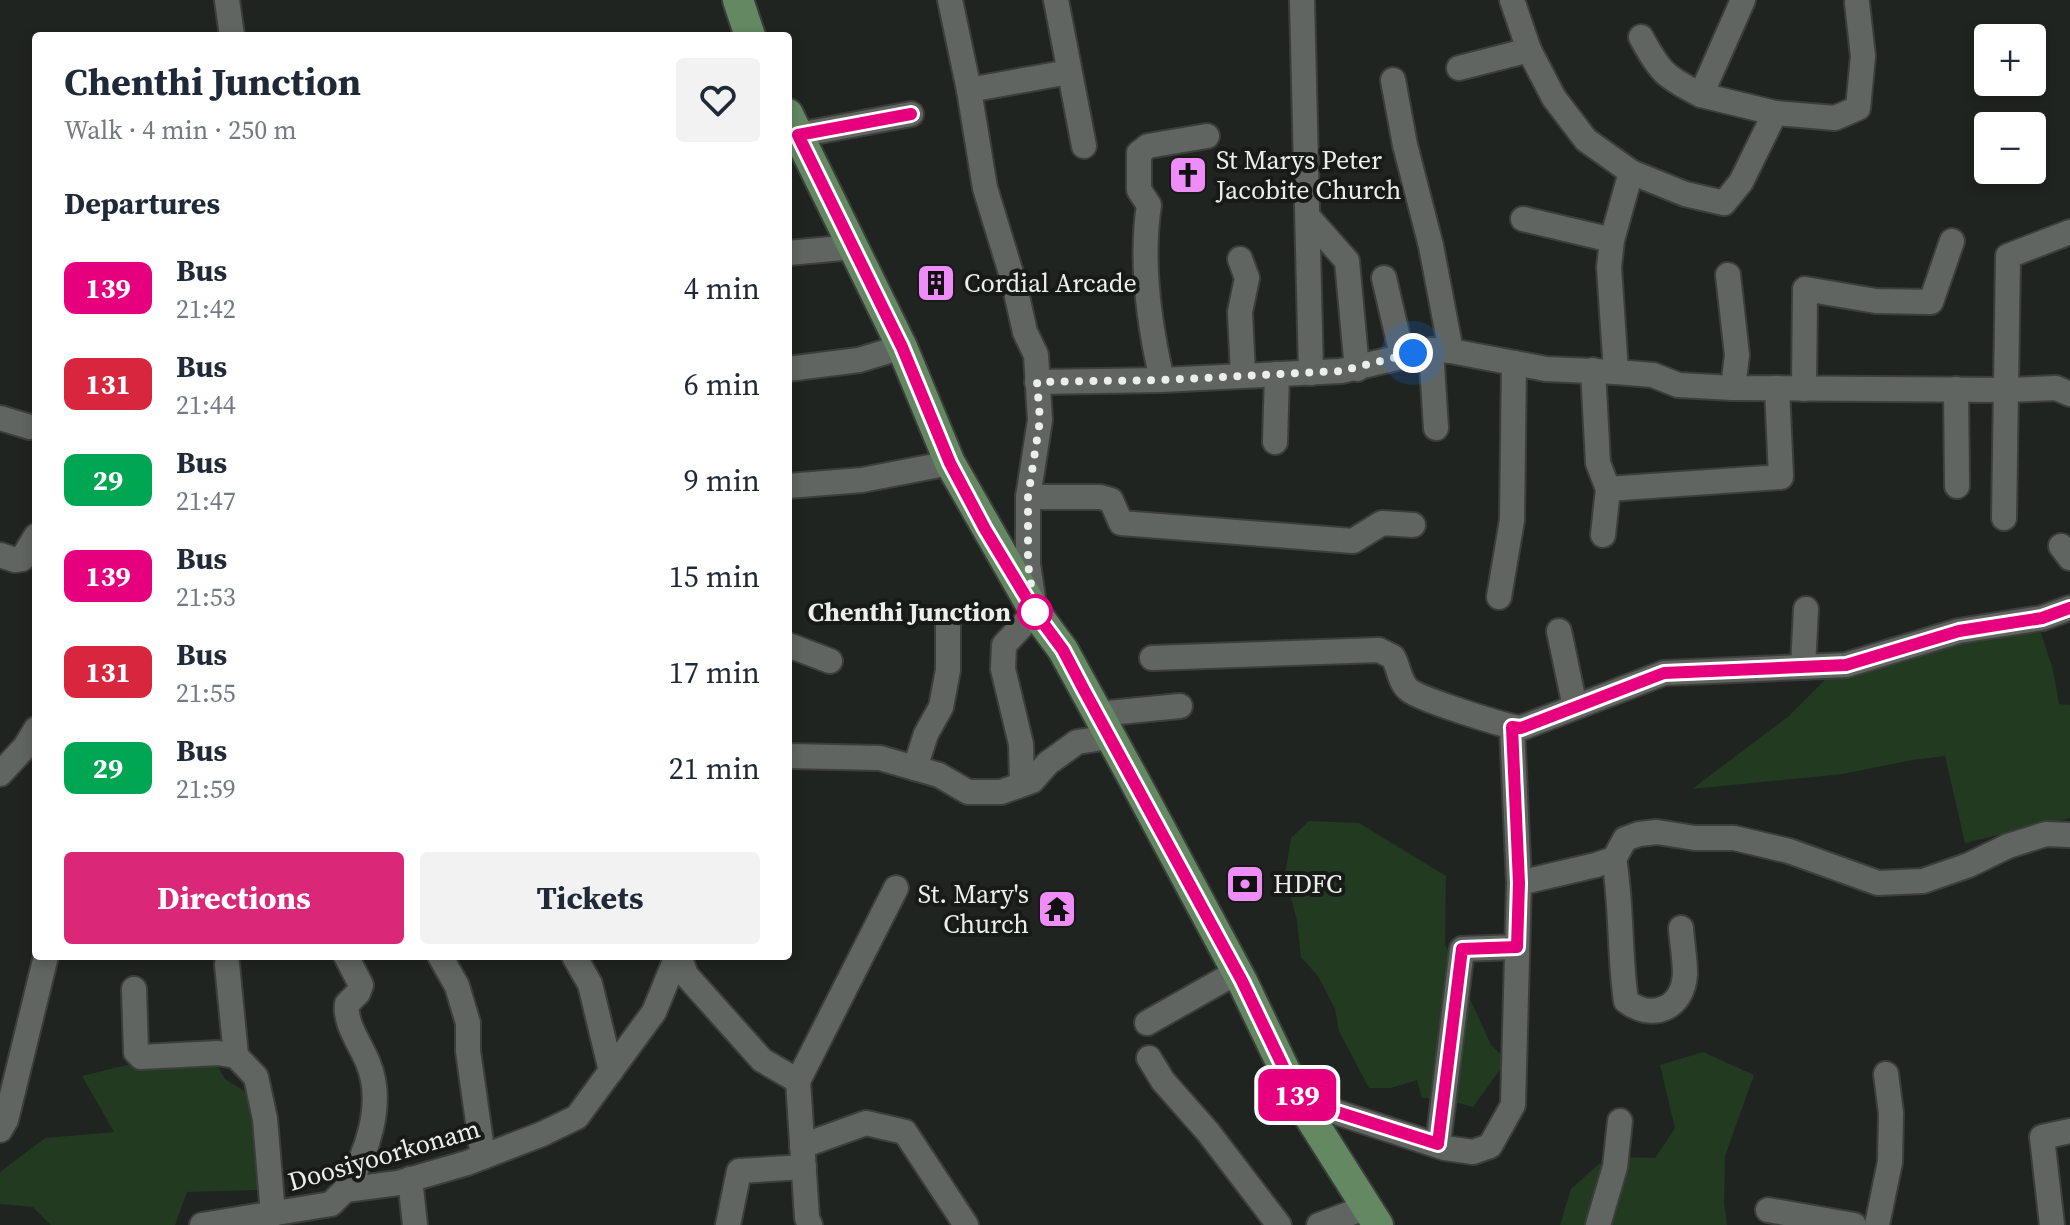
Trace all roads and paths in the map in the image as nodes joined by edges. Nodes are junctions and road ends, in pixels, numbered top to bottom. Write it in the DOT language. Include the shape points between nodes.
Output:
graph roads {
  1 [pos="227,0"];
  2 [pos="738,0"];
  3 [pos="950,0"];
  4 [pos="1056,0"];
  5 [pos="1302,0"];
  6 [pos="1512,0"];
  7 [pos="1743,0"];
  8 [pos="1857,3"];
  9 [pos="231,32"];
  10 [pos="749,32"];
  11 [pos="1641,37"];
  12 [pos="1529,50"];
  13 [pos="1459,68"];
  14 [pos="1069,72"];
  15 [pos="1393,80"];
  16 [pos="969,90"];
  17 [pos="1701,95"];
  18 [pos="1775,113"];
  19 [pos="911,114"];
  20 [pos="793,125"];
  21 [pos="1207,136"];
  22 [pos="1084,146"];
  23 [pos="1631,172"];
  24 [pos="1308,217"];
  25 [pos="1523,219"];
  26 [pos="2070,232"];
  27 [pos="1612,240"];
  28 [pos="1952,241"];
  29 [pos="853,247"];
  30 [pos="792,253"];
  31 [pos="1240,259"];
  32 [pos="1728,275"];
  33 [pos="1384,278"];
  34 [pos="902,347"];
  35 [pos="1441,350"];
  36 [pos="1402,355"];
  37 [pos="1514,363"];
  38 [pos="792,368"];
  39 [pos="1357,369"];
  40 [pos="1604,371"];
  41 [pos="1311,373"];
  42 [pos="1277,374"];
  43 [pos="1243,375"];
  44 [pos="1162,380"];
  45 [pos="1037,382"];
  46 [pos="1733,388"];
  47 [pos="1777,388"];
  48 [pos="1804,389"];
  49 [pos="1956,389"];
  50 [pos="2007,390"];
  51 [pos="2070,394"];
  52 [pos="0,418"];
  53 [pos="30,427"];
  54 [pos="1436,428"];
  55 [pos="1275,442"];
  56 [pos="950,463"];
  57 [pos="792,486"];
  58 [pos="1957,486"];
  59 [pos="1608,489"];
  60 [pos="1028,497"];
  61 [pos="2004,518"];
  62 [pos="1413,525"];
  63 [pos="1603,535"];
  64 [pos="32,543"];
  65 [pos="0,555"];
  66 [pos="1499,597"];
  67 [pos="2070,608"];
  68 [pos="1806,609"];
  69 [pos="1035,612"];
  70 [pos="948,622"];
  71 [pos="1559,631"];
  72 [pos="792,647"];
  73 [pos="1152,658"];
  74 [pos="830,661"];
  75 [pos="1803,667"];
  76 [pos="1180,706"];
  77 [pos="1575,707"];
  78 [pos="1104,725"];
  79 [pos="1512,727"];
  80 [pos="32,736"];
  81 [pos="792,756"];
  82 [pos="915,768"];
  83 [pos="0,774"];
  84 [pos="1022,784"];
  85 [pos="2070,835"];
  86 [pos="1614,859"];
  87 [pos="1519,883"];
  88 [pos="896,888"];
  89 [pos="1681,928"];
  90 [pos="1517,947"];
  91 [pos="45,960"];
  92 [pos="348,960"];
  93 [pos="442,960"];
  94 [pos="576,960"];
  95 [pos="676,960"];
  96 [pos="680,960"];
  97 [pos="227,964"];
  98 [pos="1237,972"];
  99 [pos="134,989"];
  100 [pos="1147,1023"];
  101 [pos="236,1056"];
  102 [pos="1149,1058"];
  103 [pos="611,1071"];
  104 [pos="1886,1074"];
  105 [pos="798,1081"];
  106 [pos="1299,1100"];
  107 [pos="1620,1121"];
  108 [pos="0,1130"];
  109 [pos="2070,1131"];
  110 [pos="1438,1144"];
  111 [pos="803,1156"];
  112 [pos="483,1157"];
  113 [pos="410,1179"];
  114 [pos="345,1190"];
  115 [pos="1768,1210"];
  116 [pos="273,1214"];
  117 [pos="1373,1216"];
  118 [pos="202,1225"];
  119 [pos="415,1225"];
  120 [pos="728,1225"];
  121 [pos="810,1225"];
  122 [pos="966,1225"];
  123 [pos="1279,1225"];
  124 [pos="1319,1225"];
  125 [pos="1598,1225"];
  126 [pos="1854,1225"];
  127 [pos="1877,1225"];
  128 [pos="2052,1225"];
  1 -- 9 [label="street"];
  2 -- 10 [label="main road"];
  3 -- 16 [label="street"];
  4 -- 14 [label="street"];
  5 -- 24 [label="street"];
  6 -- 12 [label="street"];
  7 -- 17 [label="street"];
  8 -- 18 [label="street" via="1863,56 1858,108 1835,118"];
  11 -- 17 [label="street" via="1670,80"];
  12 -- 13 [label="street"];
  12 -- 23 [label="street" via="1554,98 1586,140"];
  14 -- 16 [label="street"];
  14 -- 22 [label="street"];
  15 -- 35 [label="street" via="1431,246"];
  16 -- 45 [label="street" via="985,188 1036,355"];
  17 -- 18 [label="street"];
  18 -- 23 [label="street" via="1741,182 1724,203"];
  19 -- 20 [label="street"];
  20 -- 29 [label="main road"];
  21 -- 44 [label="street" via="1148,146 1139,153 1139,190 1149,205 1145,227 1152,340"];
  23 -- 27 [label="street"];
  24 -- 39 [label="street" via="1347,261"];
  24 -- 41 [label="street"];
  25 -- 27 [label="street"];
  26 -- 50 [label="street" via="2008,256"];
  27 -- 40 [label="street"];
  28 -- 48 [label="street" via="1931,302 1876,301 1805,289"];
  29 -- 30 [label="street"];
  29 -- 34 [label="main road"];
  31 -- 43 [label="street" via="1247,278 1240,312"];
  32 -- 46 [label="street" via="1737,355"];
  33 -- 36 [label="street"];
  34 -- 38 [label="street" via="859,360"];
  34 -- 56 [label="main road"];
  35 -- 36 [label="street"];
  35 -- 37 [label="street"];
  35 -- 54 [label="street"];
  36 -- 39 [label="street"];
  37 -- 40 [label="street"];
  37 -- 66 [label="street" via="1512,520"];
  39 -- 41 [label="street"];
  40 -- 46 [label="street" via="1653,375 1678,385"];
  40 -- 59 [label="street" via="1598,463"];
  41 -- 42 [label="street"];
  42 -- 43 [label="street"];
  42 -- 55 [label="street"];
  43 -- 44 [label="street"];
  44 -- 45 [label="street"];
  45 -- 60 [label="street" via="1040,420"];
  46 -- 47 [label="street"];
  47 -- 48 [label="street"];
  47 -- 59 [label="street" via="1781,477"];
  48 -- 49 [label="street"];
  49 -- 50 [label="street"];
  49 -- 58 [label="street"];
  50 -- 51 [label="street" via="2056,388"];
  50 -- 61 [label="street"];
  52 -- 53 [label="street"];
  56 -- 57 [label="street" via="862,480"];
  56 -- 69 [label="main road"];
  59 -- 63 [label="street"];
  60 -- 62 [label="street" via="1100,497 1111,500 1121,523 1253,535 1353,541 1382,523"];
  60 -- 69 [label="street" via="1028,564"];
  64 -- 65 [label="street" via="22,559"];
  67 -- 75 [label="street" via="2042,618 1959,631 1846,665"];
  68 -- 75 [label="street"];
  69 -- 78 [label="main road" via="1063,650"];
  69 -- 84 [label="street" via="1004,645 1003,669 1021,744"];
  70 -- 82 [label="street" via="941,707"];
  71 -- 77 [label="street"];
  72 -- 74 [label="street"];
  73 -- 79 [label="street" via="1379,650 1393,657 1413,693"];
  75 -- 77 [label="street" via="1664,673"];
  76 -- 78 [label="street"];
  77 -- 79 [label="street"];
  78 -- 84 [label="street"];
  78 -- 98 [label="main road"];
  79 -- 87 [label="street"];
  80 -- 83 [label="street"];
  81 -- 82 [label="street" via="880,758"];
  82 -- 84 [label="street" via="968,792 1001,792"];
  85 -- 86 [label="street" via="2046,834 1923,881 1878,883 1734,838 1657,832 1625,839"];
  86 -- 87 [label="street"];
  86 -- 89 [label="street" via="1626,1001 1639,1011 1660,1011 1677,999 1685,976"];
  87 -- 90 [label="street"];
  88 -- 105 [label="street"];
  90 -- 110 [label="street" via="1462,949"];
  90 -- 110 [label="street" via="1513,1105 1490,1146 1473,1152"];
  91 -- 108 [label="street"];
  92 -- 114 [label="street" via="361,985 347,1004 347,1015 375,1090 361,1160"];
  93 -- 112 [label="street" via="468,1023"];
  94 -- 103 [label="street" via="590,984"];
  95 -- 103 [label="street, Doosiyoorkonam" via="654,1012"];
  96 -- 105 [label="street" via="686,975 762,1060"];
  97 -- 101 [label="street"];
  98 -- 100 [label="street"];
  98 -- 106 [label="main road"];
  99 -- 101 [label="street" via="136,1052 141,1057"];
  101 -- 116 [label="street" via="256,1077"];
  102 -- 123 [label="street"];
  103 -- 112 [label="street, Doosiyoorkonam" via="577,1117"];
  104 -- 127 [label="street" via="1890,1162"];
  105 -- 111 [label="street"];
  106 -- 110 [label="street"];
  106 -- 117 [label="main road"];
  107 -- 125 [label="street" via="1615,1167"];
  109 -- 128 [label="street" via="2042,1137"];
  111 -- 120 [label="street" via="739,1171"];
  111 -- 121 [label="street"];
  111 -- 122 [label="street" via="866,1123 905,1132"];
  112 -- 113 [label="street, Doosiyoorkonam"];
  113 -- 114 [label="street, Doosiyoorkonam"];
  113 -- 119 [label="street"];
  114 -- 116 [label="street, Doosiyoorkonam" via="331,1204"];
  115 -- 126 [label="street"];
  116 -- 118 [label="street, Doosiyoorkonam"];
  117 -- 124 [label="street"];
}
